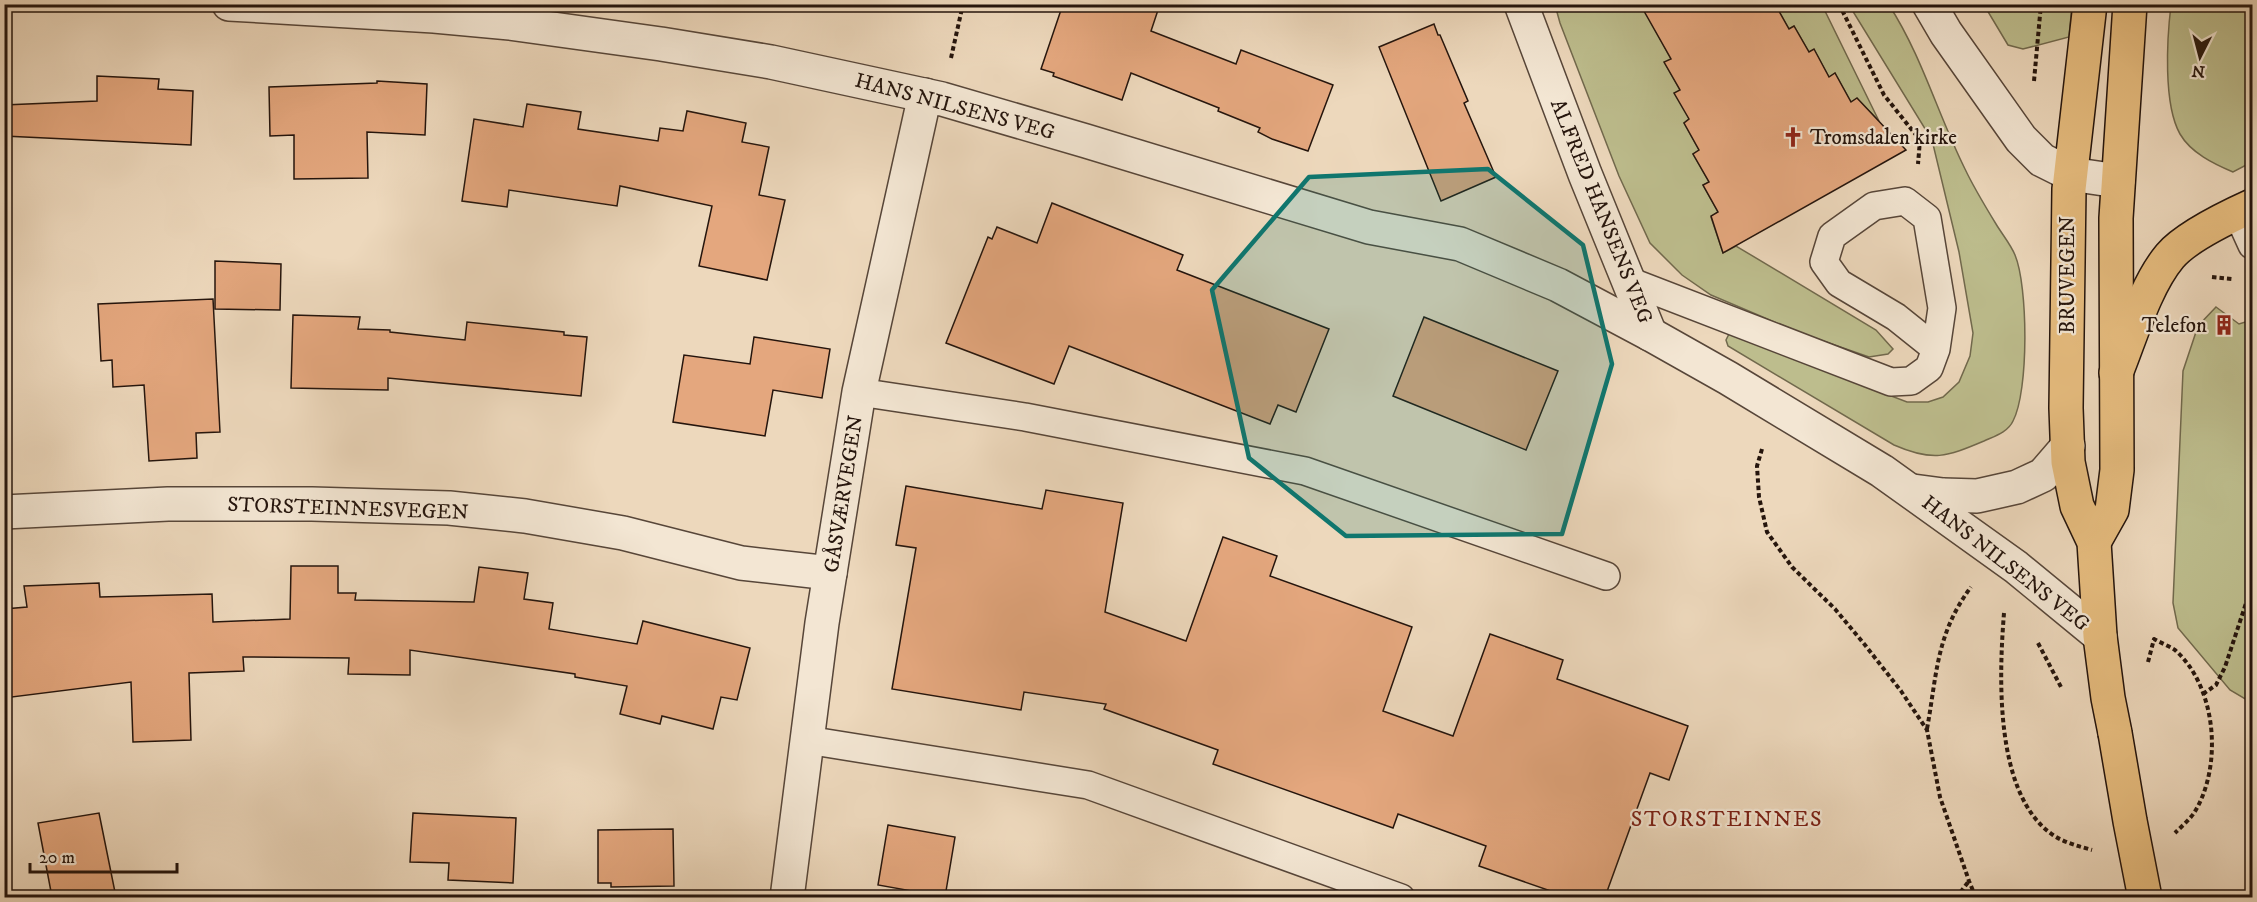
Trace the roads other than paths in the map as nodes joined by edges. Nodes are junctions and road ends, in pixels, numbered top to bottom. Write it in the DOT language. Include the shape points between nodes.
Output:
graph roads {
  1 [pos="229,4"];
  2 [pos="1521,4"];
  3 [pos="1929,4"];
  4 [pos="2090,4"];
  5 [pos="2130,4"];
  6 [pos="934,97"];
  7 [pos="2070,174"];
  8 [pos="2118,181"];
  9 [pos="2245,209"];
  10 [pos="2253,245"];
  11 [pos="1629,281"];
  12 [pos="1650,334"];
  13 [pos="1936,349"];
  14 [pos="2116,372"];
  15 [pos="1728,378"];
  16 [pos="859,392"];
  17 [pos="2068,446"];
  18 [pos="1912,491"];
  19 [pos="4,512"];
  20 [pos="2094,542"];
  21 [pos="830,573"];
  22 [pos="1606,576"];
  23 [pos="2100,636"];
  24 [pos="807,740"];
  25 [pos="787,897"];
  26 [pos="1401,897"];
  27 [pos="2145,897"];
  1 -- 6 [label="street, HANS NILSENS VEG" via="434,15 561,30 771,62"];
  2 -- 11 [label="street, ALFRED HANSENS VEG"];
  3 -- 7 [label="street" via="2020,139 2042,160"];
  4 -- 7 [label="main road, BRUVEGEN"];
  5 -- 8 [label="main road"];
  6 -- 12 [label="street, HANS NILSENS VEG" via="1370,227 1460,244 1558,285"];
  6 -- 16 [label="street, GÅSVÆRVEGEN"];
  7 -- 8 [label="street"];
  7 -- 17 [label="main road, BRUVEGEN"];
  8 -- 14 [label="main road"];
  9 -- 10 [label="lane"];
  9 -- 14 [label="main road" via="2193,237 2171,255 2152,283"];
  11 -- 12 [label="street, ALFRED HANSENS VEG"];
  11 -- 13 [label="lane" via="1891,382 1911,381 1929,369"];
  12 -- 15 [label="street, ALFRED HANSENS VEG"];
  13 -- 13 [label="lane" via="1942,308 1927,219 1905,201 1874,206 1832,237 1824,262 1839,282 1896,317"];
  14 -- 20 [label="main road" via="2117,470 2112,510"];
  15 -- 18 [label="street, HANS NILSENS VEG"];
  16 -- 21 [label="street, GÅSVÆRVEGEN"];
  16 -- 22 [label="lane" via="1025,417 1305,471"];
  17 -- 18 [label="street, HANS NILSENS VEG" via="2043,475 2017,487 1977,496"];
  17 -- 20 [label="main road, BRUVEGEN" via="2077,506"];
  18 -- 23 [label="street, HANS NILSENS VEG" via="2016,567"];
  19 -- 21 [label="street, STORSTEINNESVEGEN" via="179,504 449,508 623,533 741,563"];
  20 -- 23 [label="main road, BRUVEGEN"];
  21 -- 24 [label="street, GÅSVÆRVEGEN"];
  23 -- 27 [label="main road, BRUVEGEN, bridge"];
  24 -- 25 [label="street, GÅSVÆRVEGEN"];
  24 -- 26 [label="lane" via="1088,785"];
}
